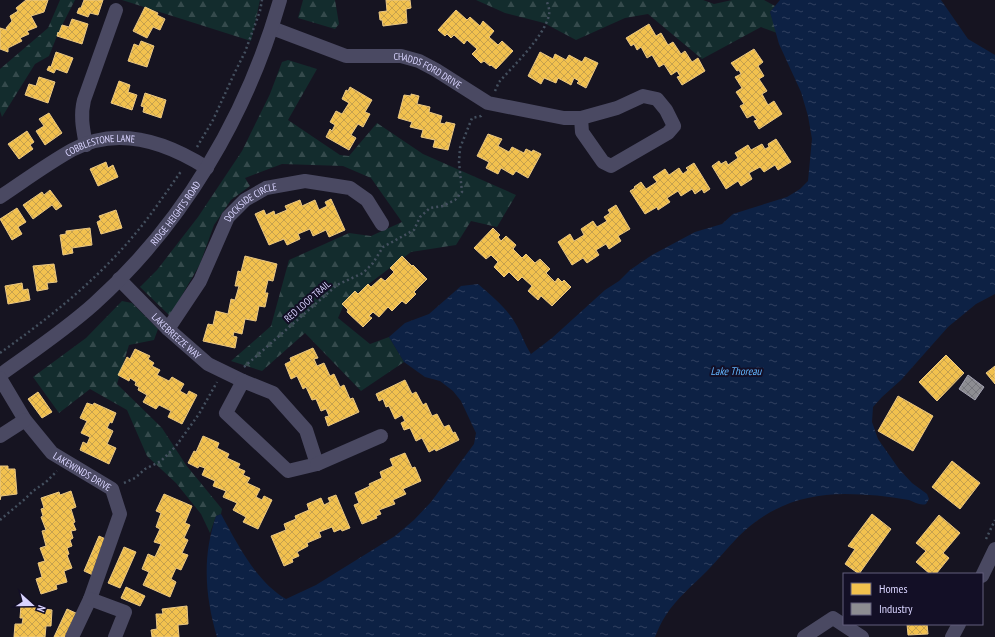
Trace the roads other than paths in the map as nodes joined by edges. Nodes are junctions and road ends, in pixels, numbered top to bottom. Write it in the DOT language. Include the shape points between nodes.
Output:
graph roads {
  1 [pos="280,0"];
  2 [pos="116,10"];
  3 [pos="272,28"];
  4 [pos="581,118"];
  5 [pos="86,144"];
  6 [pos="207,168"];
  7 [pos="0,197"];
  8 [pos="382,224"];
  9 [pos="119,280"];
  10 [pos="168,329"];
  11 [pos="0,376"];
  12 [pos="243,381"];
  13 [pos="25,420"];
  14 [pos="0,436"];
  15 [pos="381,436"];
  16 [pos="317,464"];
  17 [pos="995,549"];
  18 [pos="983,574"];
  19 [pos="90,599"];
  20 [pos="843,625"];
  21 [pos="844,625"];
  22 [pos="958,625"];
  23 [pos="72,637"];
  24 [pos="115,637"];
  25 [pos="804,637"];
  26 [pos="862,637"];
  27 [pos="952,637"];
  1 -- 3 [label="street, RIDGE HEIGHTS ROAD"];
  2 -- 5 [label="street" via="81,111"];
  3 -- 4 [label="street, CHADDS FORD DRIVE" via="346,56 401,56 419,61 488,103 564,118"];
  3 -- 6 [label="street, RIDGE HEIGHTS ROAD" via="241,106"];
  4 -- 4 [label="street, CHADDS FORD DRIVE" via="582,132 603,162 611,166 668,133 674,126 657,99 643,96 617,108"];
  5 -- 6 [label="street, COBBLESTONE LANE" via="112,138 152,142 174,149"];
  5 -- 7 [label="street, COBBLESTONE LANE"];
  6 -- 9 [label="street, RIDGE HEIGHTS ROAD" via="165,228"];
  8 -- 10 [label="street, DOCKSIDE CIRCLE" via="367,200 350,188 305,181 266,188 245,200 228,217 200,281"];
  9 -- 10 [label="street, LAKEBREEZE WAY"];
  9 -- 11 [label="street, RIDGE HEIGHTS ROAD" via="65,328"];
  10 -- 12 [label="street, LAKEBREEZE WAY" via="208,364"];
  11 -- 13 [label="street, LAKEWINDS DRIVE"];
  12 -- 16 [label="street, LAKEBREEZE WAY" via="274,393 306,430"];
  12 -- 16 [label="street" via="226,413 288,471"];
  13 -- 14 [label="street"];
  13 -- 19 [label="street, LAKEWINDS DRIVE" via="52,453 112,489 120,514"];
  15 -- 16 [label="street"];
  17 -- 18 [label="street"];
  19 -- 23 [label="street, LAKEWINDS DRIVE"];
  19 -- 24 [label="street" via="125,612"];
  20 -- 25 [label="street" via="833,618"];
  21 -- 26 [label="street"];
  22 -- 27 [label="street"];
}
